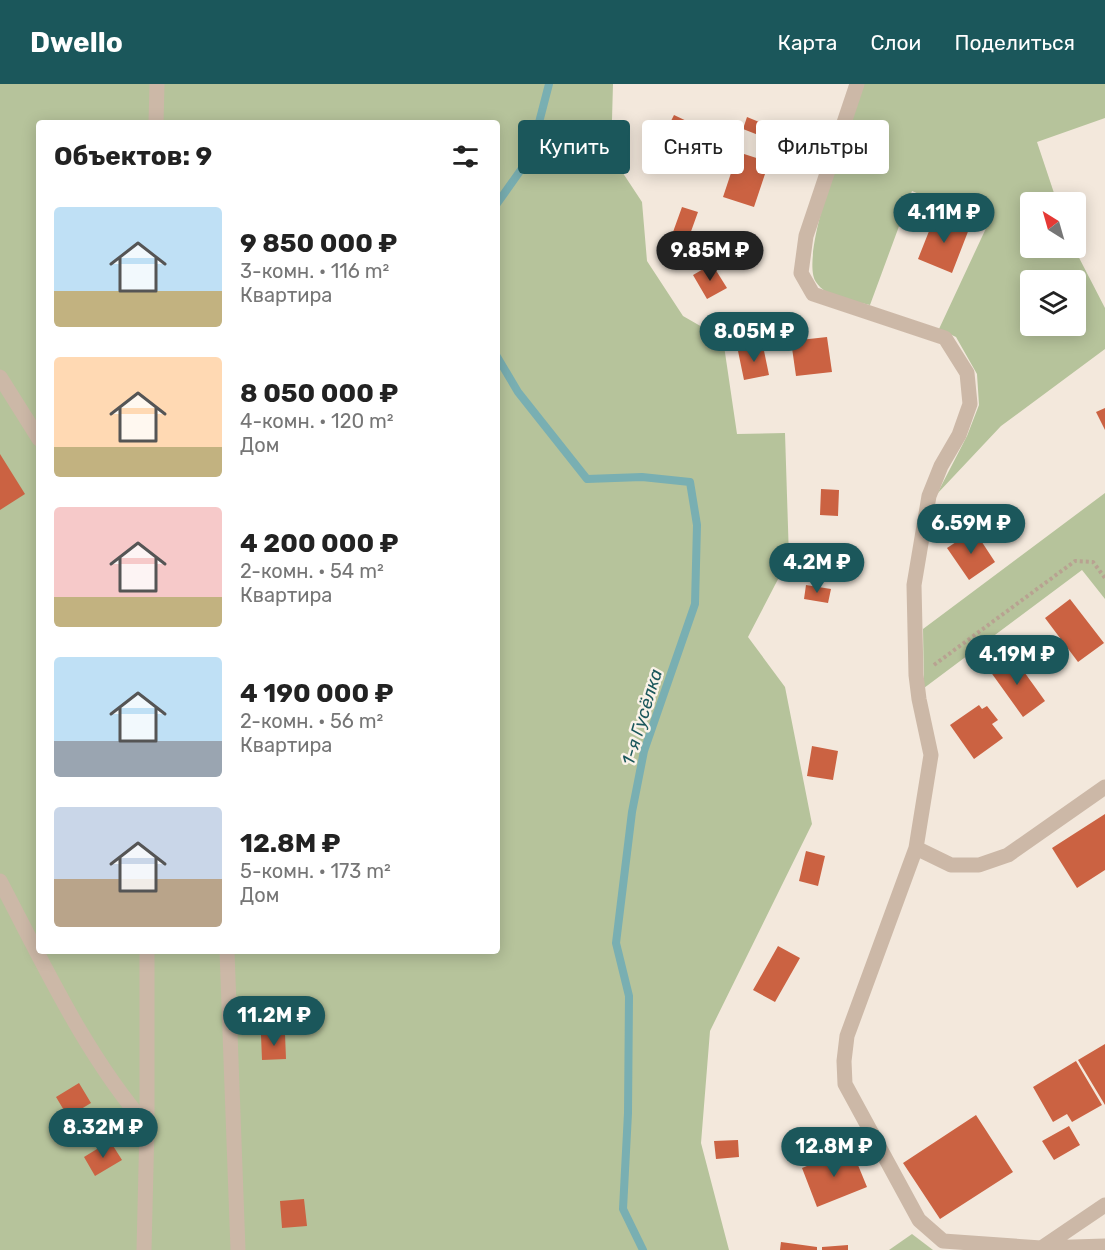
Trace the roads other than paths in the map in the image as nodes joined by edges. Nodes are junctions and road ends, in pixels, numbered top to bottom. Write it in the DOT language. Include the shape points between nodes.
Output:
graph roads {
  1 [pos="157,84"];
  2 [pos="857,84"];
  3 [pos="156,120"];
  4 [pos="0,378"];
  5 [pos="36,434"];
  6 [pos="1105,787"];
  7 [pos="916,848"];
  8 [pos="0,881"];
  9 [pos="36,949"];
  10 [pos="38,954"];
  11 [pos="147,954"];
  12 [pos="226,954"];
  13 [pos="147,1126"];
  14 [pos="1105,1205"];
  15 [pos="1105,1246"];
  16 [pos="1039,1249"];
  17 [pos="144,1250"];
  18 [pos="238,1250"];
  1 -- 3 [label="street"];
  2 -- 7 [label="street" via="806,236 801,273 813,294 945,338 967,373 970,404 929,496 914,585 916,675 931,755"];
  4 -- 5 [label="street"];
  6 -- 7 [label="street" via="1008,855 979,865 951,865"];
  7 -- 16 [label="street" via="848,1036 845,1084 919,1220 943,1241"];
  8 -- 9 [label="street"];
  10 -- 13 [label="street" via="70,1014 123,1098"];
  11 -- 13 [label="street"];
  12 -- 18 [label="street"];
  13 -- 17 [label="street"];
  14 -- 16 [label="street"];
  15 -- 16 [label="street"];
}
